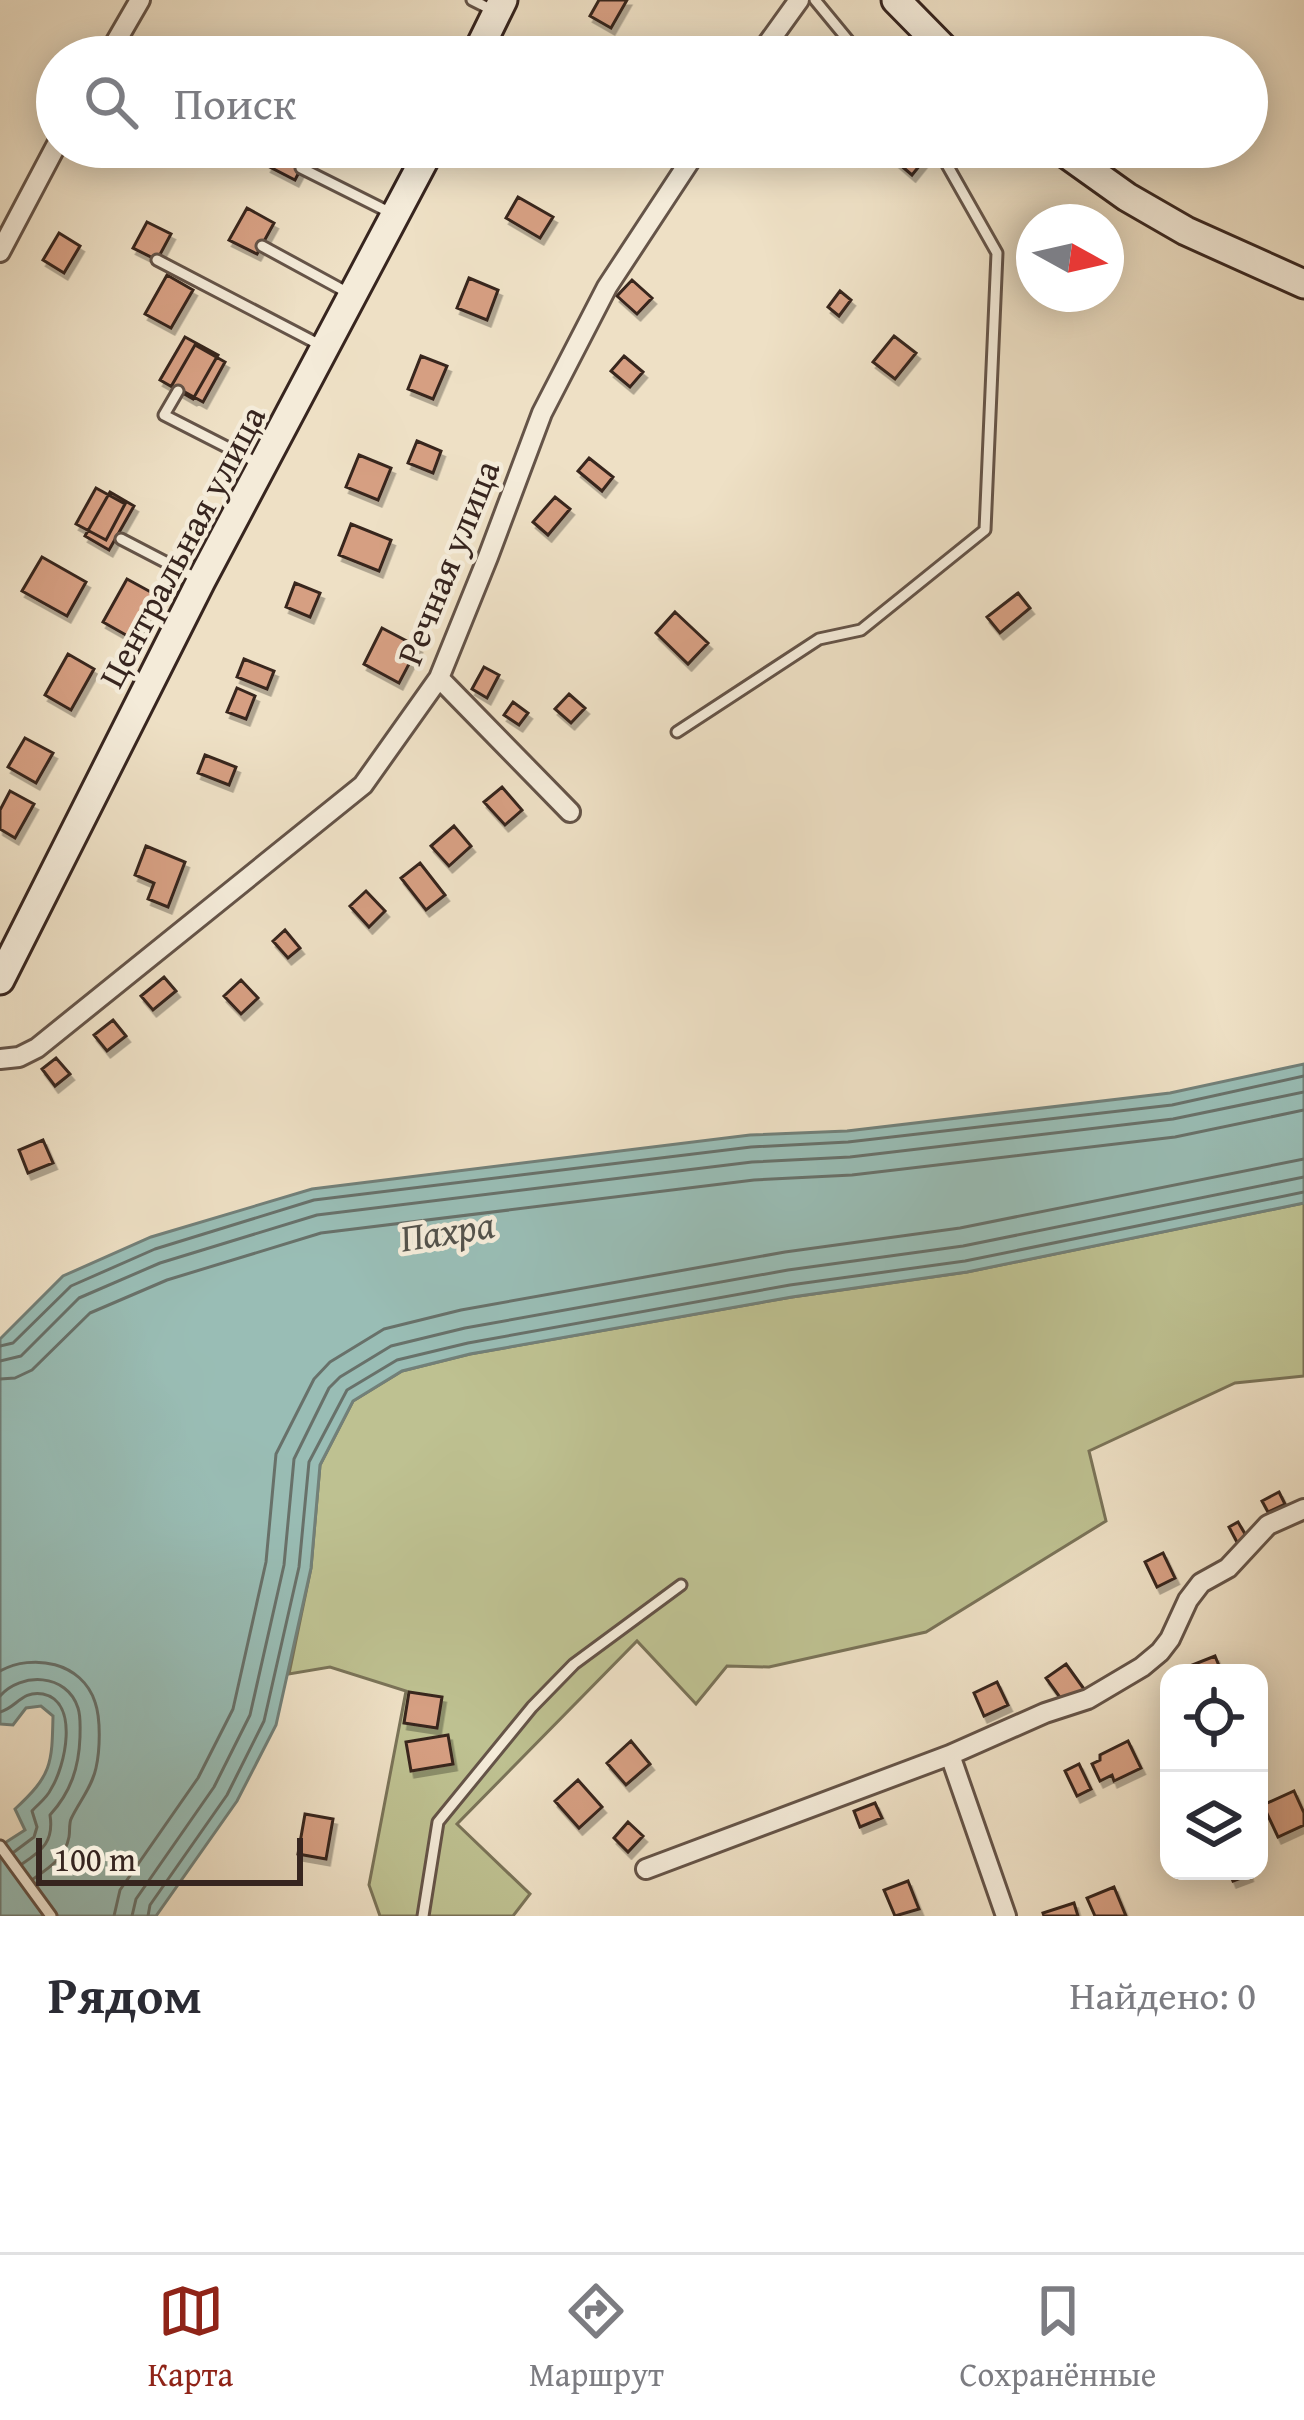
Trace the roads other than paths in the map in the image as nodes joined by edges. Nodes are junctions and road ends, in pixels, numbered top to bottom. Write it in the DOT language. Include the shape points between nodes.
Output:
graph roads {
  1 [pos="140,0"];
  2 [pos="799,0"];
  3 [pos="815,0"];
  4 [pos="491,4"];
  5 [pos="906,5"];
  6 [pos="119,36"];
  7 [pos="481,36"];
  8 [pos="773,36"];
  9 [pos="845,36"];
  10 [pos="933,36"];
  11 [pos="44,168"];
  12 [pos="301,168"];
  13 [pos="421,168"];
  14 [pos="685,168"];
  15 [pos="949,168"];
  16 [pos="1086,168"];
  17 [pos="397,216"];
  18 [pos="262,246"];
  19 [pos="0,252"];
  20 [pos="157,260"];
  21 [pos="1304,284"];
  22 [pos="353,296"];
  23 [pos="326,348"];
  24 [pos="178,391"];
  25 [pos="262,465"];
  26 [pos="121,538"];
  27 [pos="201,581"];
  28 [pos="439,677"];
  29 [pos="677,732"];
  30 [pos="570,812"];
  31 [pos="2,970"];
  32 [pos="0,1059"];
  33 [pos="1304,1509"];
  34 [pos="681,1585"];
  35 [pos="950,1755"];
  36 [pos="0,1846"];
  37 [pos="646,1869"];
  38 [pos="52,1916"];
  39 [pos="423,1916"];
  40 [pos="1006,1916"];
  1 -- 6 [label="street"];
  2 -- 8 [label="street"];
  3 -- 9 [label="lane"];
  4 -- 7 [label="street"];
  5 -- 10 [label="street"];
  11 -- 19 [label="street"];
  12 -- 17 [label="lane"];
  13 -- 17 [label="street, Центральная улица"];
  14 -- 28 [label="street, Речная улица" via="607,287 542,412"];
  15 -- 29 [label="lane" via="997,254 985,530 861,629 820,639"];
  16 -- 21 [label="street" via="1186,231"];
  17 -- 22 [label="street, Центральная улица"];
  18 -- 22 [label="lane"];
  20 -- 23 [label="lane"];
  22 -- 23 [label="street, Центральная улица"];
  23 -- 25 [label="street, Центральная улица"];
  24 -- 25 [label="lane" via="164,415"];
  25 -- 27 [label="street, Центральная улица"];
  26 -- 27 [label="lane"];
  27 -- 31 [label="street, Центральная улица"];
  28 -- 30 [label="street"];
  28 -- 32 [label="street, Речная улица" via="363,785 37,1048"];
  33 -- 35 [label="street" via="1268,1526 1228,1568 1195,1588 1170,1639 1142,1667 1088,1699"];
  34 -- 39 [label="lane" via="574,1664 438,1822"];
  35 -- 37 [label="street"];
  35 -- 40 [label="street"];
  36 -- 38 [label="lane"];
}
